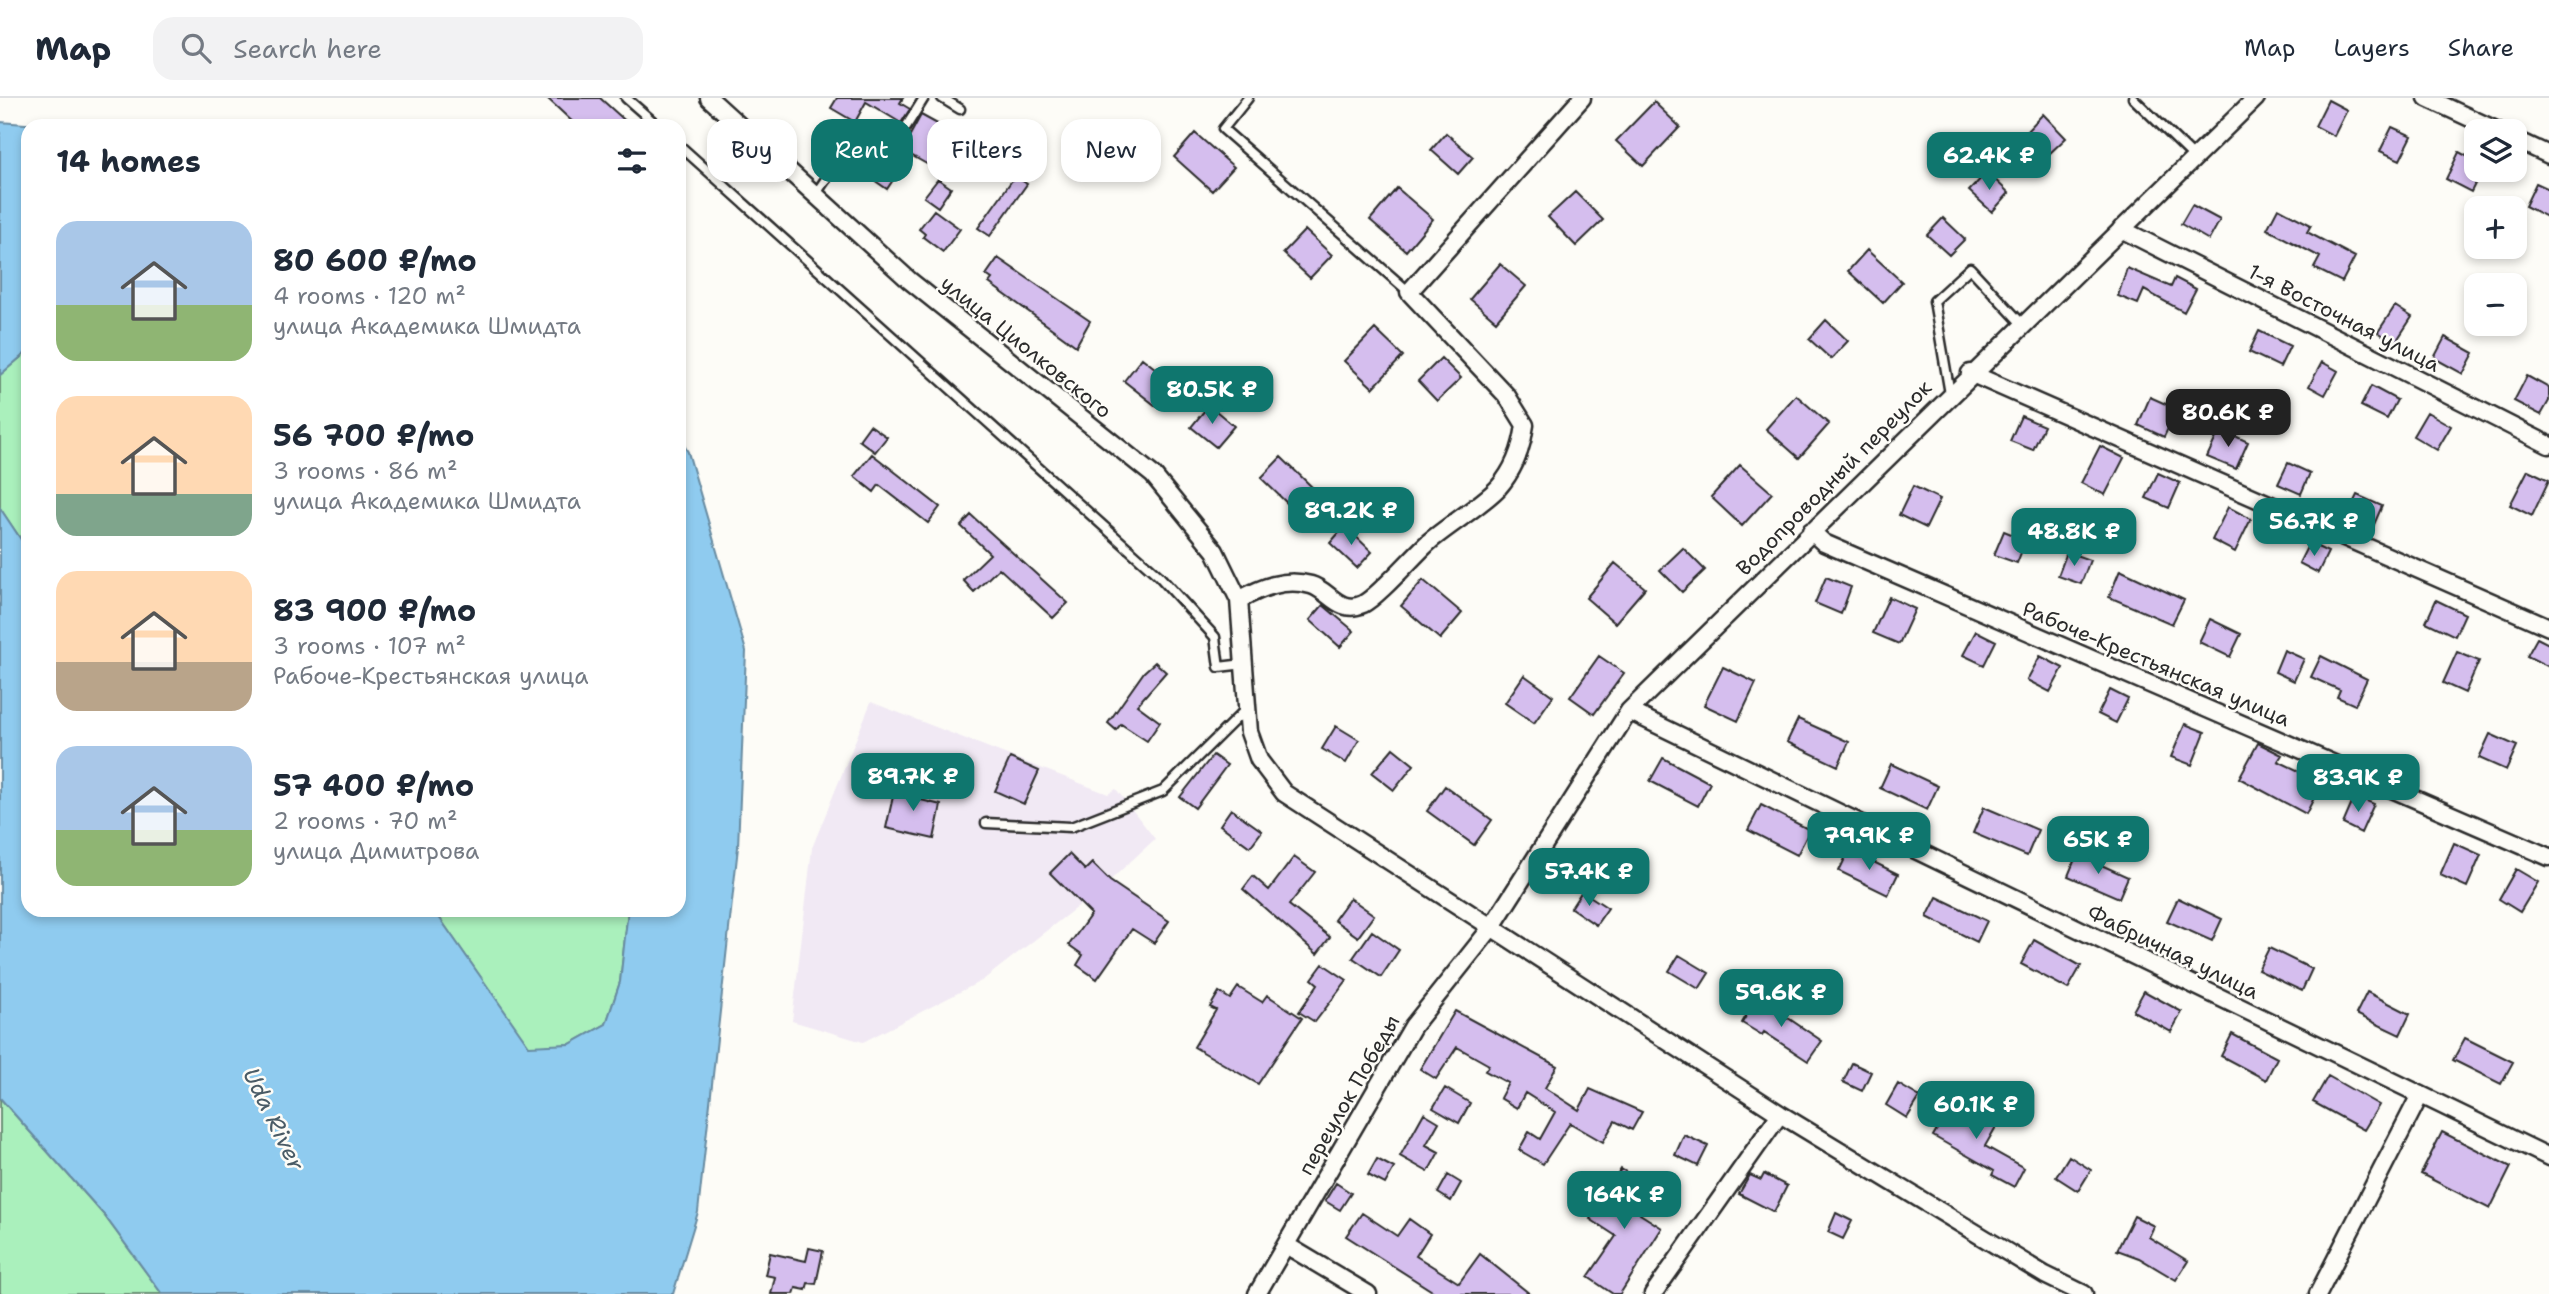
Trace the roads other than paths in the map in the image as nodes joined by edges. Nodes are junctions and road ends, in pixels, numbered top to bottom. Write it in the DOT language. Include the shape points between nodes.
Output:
graph roads {
  1 [pos="626,98"];
  2 [pos="709,98"];
  3 [pos="925,98"];
  4 [pos="943,98"];
  5 [pos="1248,98"];
  6 [pos="1582,98"];
  7 [pos="2133,98"];
  8 [pos="2256,98"];
  9 [pos="2427,98"];
  10 [pos="960,110"];
  11 [pos="649,119"];
  12 [pos="2472,119"];
  13 [pos="2527,145"];
  14 [pos="686,151"];
  15 [pos="2549,155"];
  16 [pos="2194,158"];
  17 [pos="815,195"];
  18 [pos="2121,229"];
  19 [pos="1409,292"];
  20 [pos="2022,324"];
  21 [pos="1970,373"];
  22 [pos="1950,394"];
  23 [pos="2549,445"];
  24 [pos="1811,531"];
  25 [pos="1239,600"];
  26 [pos="2549,627"];
  27 [pos="1244,664"];
  28 [pos="1247,708"];
  29 [pos="1629,711"];
  30 [pos="986,823"];
  31 [pos="2549,857"];
  32 [pos="1491,928"];
  33 [pos="2420,1095"];
  34 [pos="1780,1114"];
  35 [pos="2549,1157"];
  36 [pos="1286,1245"];
  37 [pos="1257,1294"];
  38 [pos="1368,1294"];
  39 [pos="1653,1294"];
  40 [pos="2084,1294"];
  41 [pos="2318,1294"];
  1 -- 11 [label="lane"];
  2 -- 17 [label="street, улица Циолковского"];
  3 -- 17 [label="lane" via="901,135 858,132"];
  4 -- 10 [label="lane"];
  5 -- 19 [label="lane" via="1223,129"];
  6 -- 19 [label="street"];
  7 -- 16 [label="lane"];
  8 -- 16 [label="street, Водопроводный переулок"];
  9 -- 12 [label="street"];
  13 -- 15 [label="street"];
  14 -- 27 [label="lane" via="1159,576 1215,637 1219,667"];
  16 -- 18 [label="street, Водопроводный переулок"];
  17 -- 25 [label="street, улица Циолковского" via="909,280 1153,475 1215,551"];
  18 -- 20 [label="street, Водопроводный переулок"];
  18 -- 23 [label="street, 1-я Восточная улица"];
  19 -- 25 [label="street" via="1507,396 1525,425 1522,450 1497,488 1363,604 1345,607 1314,585 1286,582"];
  20 -- 21 [label="street, Водопроводный переулок"];
  20 -- 22 [label="lane" via="1970,268 1934,301"];
  21 -- 22 [label="street, Водопроводный переулок"];
  21 -- 26 [label="street"];
  22 -- 24 [label="street, Водопроводный переулок"];
  24 -- 29 [label="street, Водопроводный переулок"];
  24 -- 31 [label="street, Рабоче-Крестьянская улица" via="1824,543"];
  25 -- 27 [label="street, улица Циолковского"];
  27 -- 28 [label="street, улица Циолковского"];
  28 -- 30 [label="lane" via="1163,790 1072,827"];
  28 -- 32 [label="street, улица Циолковского" via="1259,760 1284,793"];
  29 -- 32 [label="street, Водопроводный переулок"];
  29 -- 33 [label="street, Фабричная улица"];
  32 -- 34 [label="street, улица Циолковского"];
  32 -- 36 [label="street, переулок Победы" via="1413,1026"];
  33 -- 35 [label="street, Фабричная улица"];
  33 -- 41 [label="street"];
  34 -- 39 [label="street"];
  34 -- 40 [label="street, улица Циолковского" via="2045,1275"];
  36 -- 37 [label="street, переулок Победы"];
  36 -- 38 [label="street"];
}
